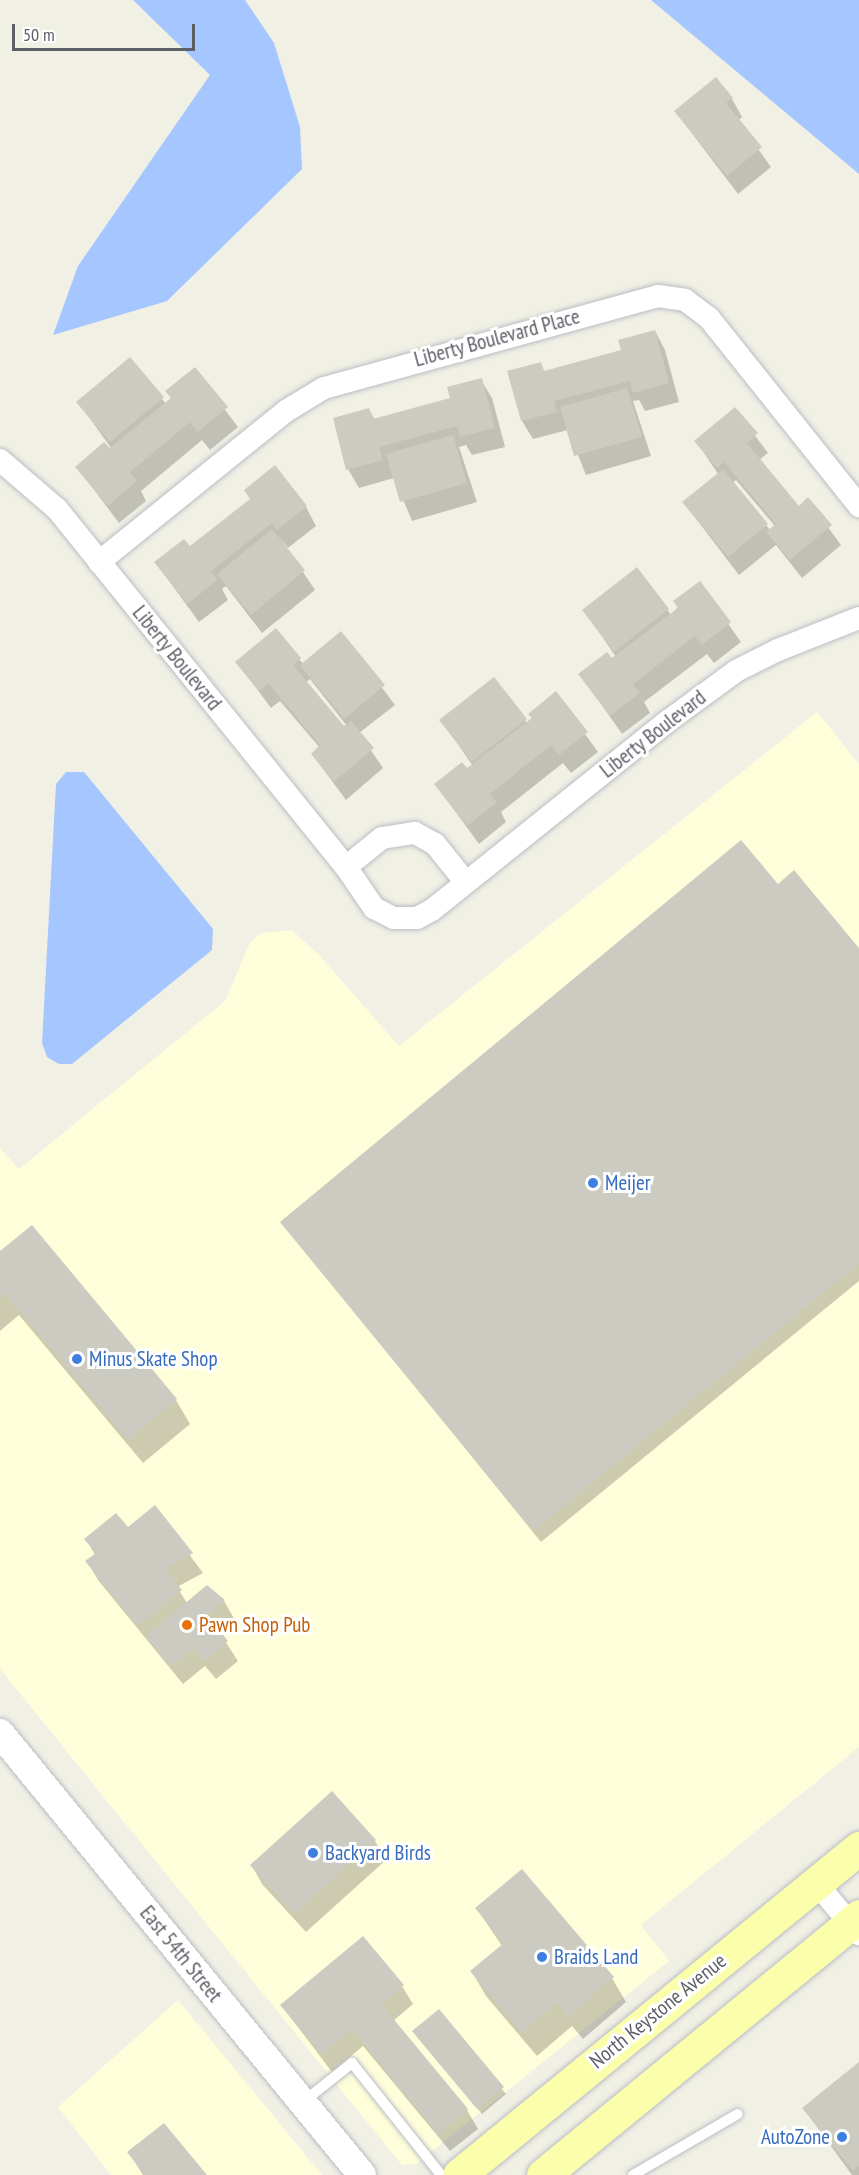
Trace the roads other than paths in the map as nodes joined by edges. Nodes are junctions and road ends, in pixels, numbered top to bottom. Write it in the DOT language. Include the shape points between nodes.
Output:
graph roads {
  1 [pos="0,460"];
  2 [pos="859,506"];
  3 [pos="99,561"];
  4 [pos="859,618"];
  5 [pos="346,867"];
  6 [pos="464,880"];
  7 [pos="0,1733"];
  8 [pos="859,1848"];
  9 [pos="816,1883"];
  10 [pos="856,1924"];
  11 [pos="303,2102"];
  12 [pos="738,2114"];
  13 [pos="362,2175"];
  14 [pos="441,2175"];
  15 [pos="459,2175"];
  16 [pos="543,2175"];
  17 [pos="633,2175"];
  1 -- 3 [label="street, Liberty Boulevard" via="41,491"];
  2 -- 3 [label="street, Liberty Boulevard Place" via="709,318 685,300 658,296 324,388 286,411"];
  3 -- 5 [label="street, Liberty Boulevard"];
  4 -- 6 [label="street, Liberty Boulevard" via="736,671"];
  5 -- 6 [label="street" via="382,838 415,833 435,844"];
  5 -- 6 [label="street, Liberty Boulevard" via="374,908 394,918 424,915"];
  7 -- 11 [label="street, East 54th Street"];
  8 -- 9 [label="main road, North Keystone Avenue"];
  9 -- 10 [label="street"];
  9 -- 15 [label="main road, North Keystone Avenue"];
  10 -- 16 [label="main road"];
  11 -- 13 [label="street, East 54th Street"];
  11 -- 14 [label="lane" via="352,2063"];
  12 -- 17 [label="lane"];
}
